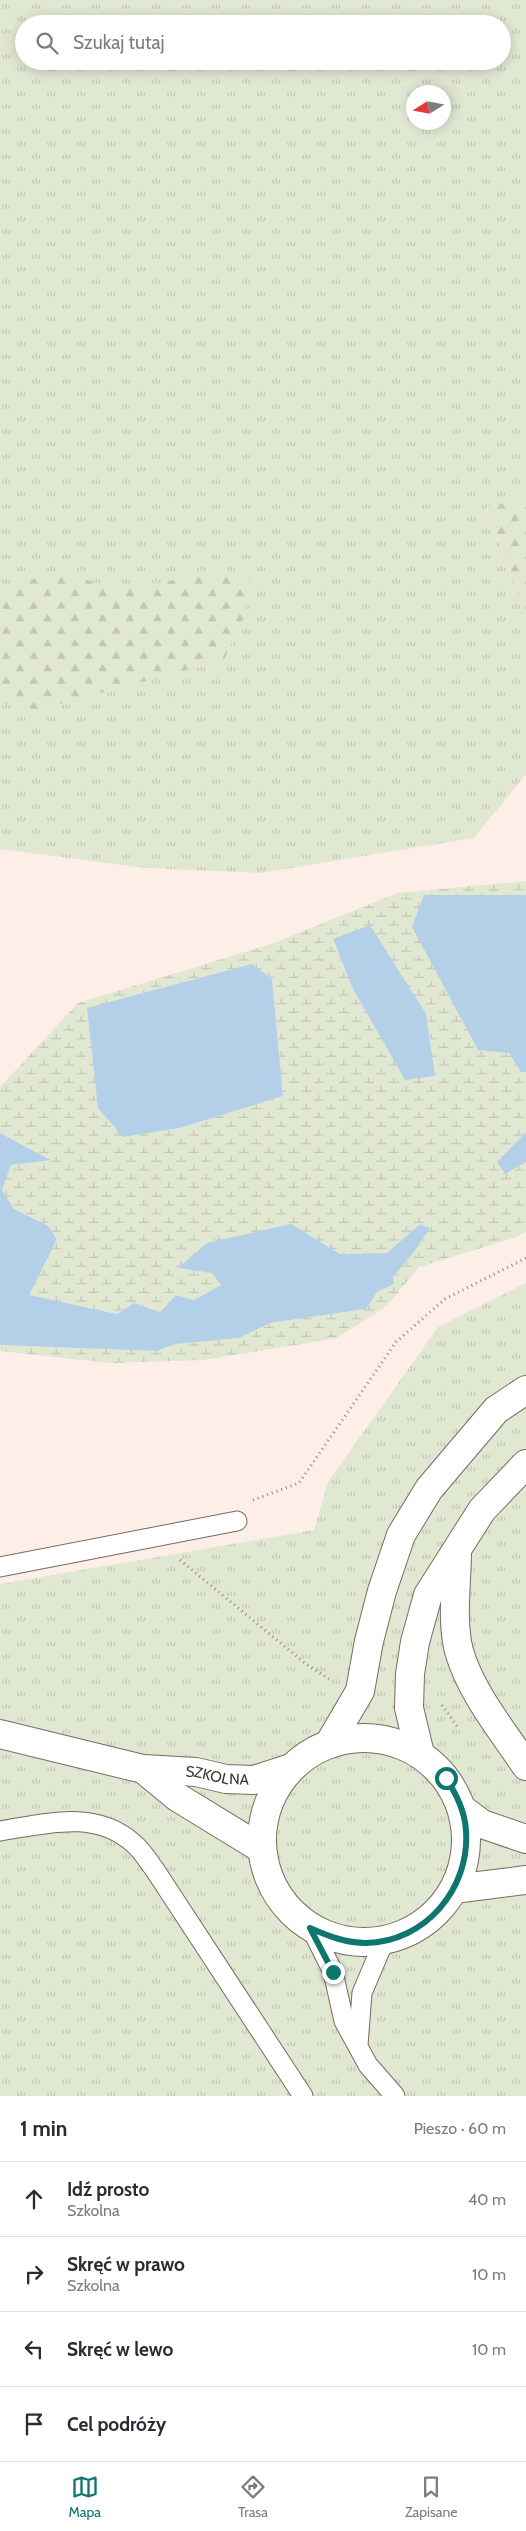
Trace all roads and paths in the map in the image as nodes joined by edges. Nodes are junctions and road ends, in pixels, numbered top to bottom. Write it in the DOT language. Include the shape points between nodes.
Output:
graph roads {
  1 [pos="526,1258"];
  2 [pos="526,1390"];
  3 [pos="526,1464"];
  4 [pos="231,1522"];
  5 [pos="457,1551"];
  6 [pos="0,1567"];
  7 [pos="0,1734"];
  8 [pos="329,1744"];
  9 [pos="420,1754"];
  10 [pos="526,1766"];
  11 [pos="291,1768"];
  12 [pos="143,1769"];
  13 [pos="462,1810"];
  14 [pos="0,1831"];
  15 [pos="526,1839"];
  16 [pos="262,1849"];
  17 [pos="526,1880"];
  18 [pos="454,1889"];
  19 [pos="310,1928"];
  20 [pos="384,1941"];
  21 [pos="358,2045"];
  22 [pos="303,2096"];
  23 [pos="395,2096"];
  1 -- 4 [label="path" via="445,1299 396,1342 299,1483 238,1505"];
  2 -- 8 [label="main road" via="496,1410 429,1489 401,1535 382,1591 360,1691"];
  3 -- 5 [label="main road" via="482,1510"];
  4 -- 6 [label="lane"];
  5 -- 9 [label="main road" via="428,1595 415,1642 409,1708"];
  5 -- 10 [label="main road" via="459,1649 469,1677"];
  7 -- 12 [label="main road, SZKOLNA"];
  8 -- 9 [label="main road, SZKOLNA" via="344,1739 376,1738 406,1746"];
  8 -- 11 [label="main road, SZKOLNA"];
  9 -- 13 [label="main road, SZKOLNA" via="446,1778"];
  11 -- 12 [label="main road, SZKOLNA" via="254,1780"];
  11 -- 16 [label="main road, SZKOLNA" via="271,1797 262,1831"];
  12 -- 16 [label="main road, SZKOLNA" via="177,1797"];
  13 -- 15 [label="main road, SZKOLNA" via="482,1824"];
  13 -- 18 [label="main road, SZKOLNA" via="466,1850"];
  14 -- 22 [label="lane" via="78,1820 119,1832 134,1844 155,1870"];
  16 -- 19 [label="main road, SZKOLNA" via="265,1868 282,1902"];
  17 -- 18 [label="main road"];
  18 -- 20 [label="main road, SZKOLNA" via="442,1908 425,1923"];
  19 -- 20 [label="main road, SZKOLNA" via="346,1941"];
  19 -- 21 [label="lane" via="333,1972 344,2021"];
  20 -- 21 [label="lane" via="362,1993"];
  21 -- 23 [label="lane" via="368,2065"];
}
